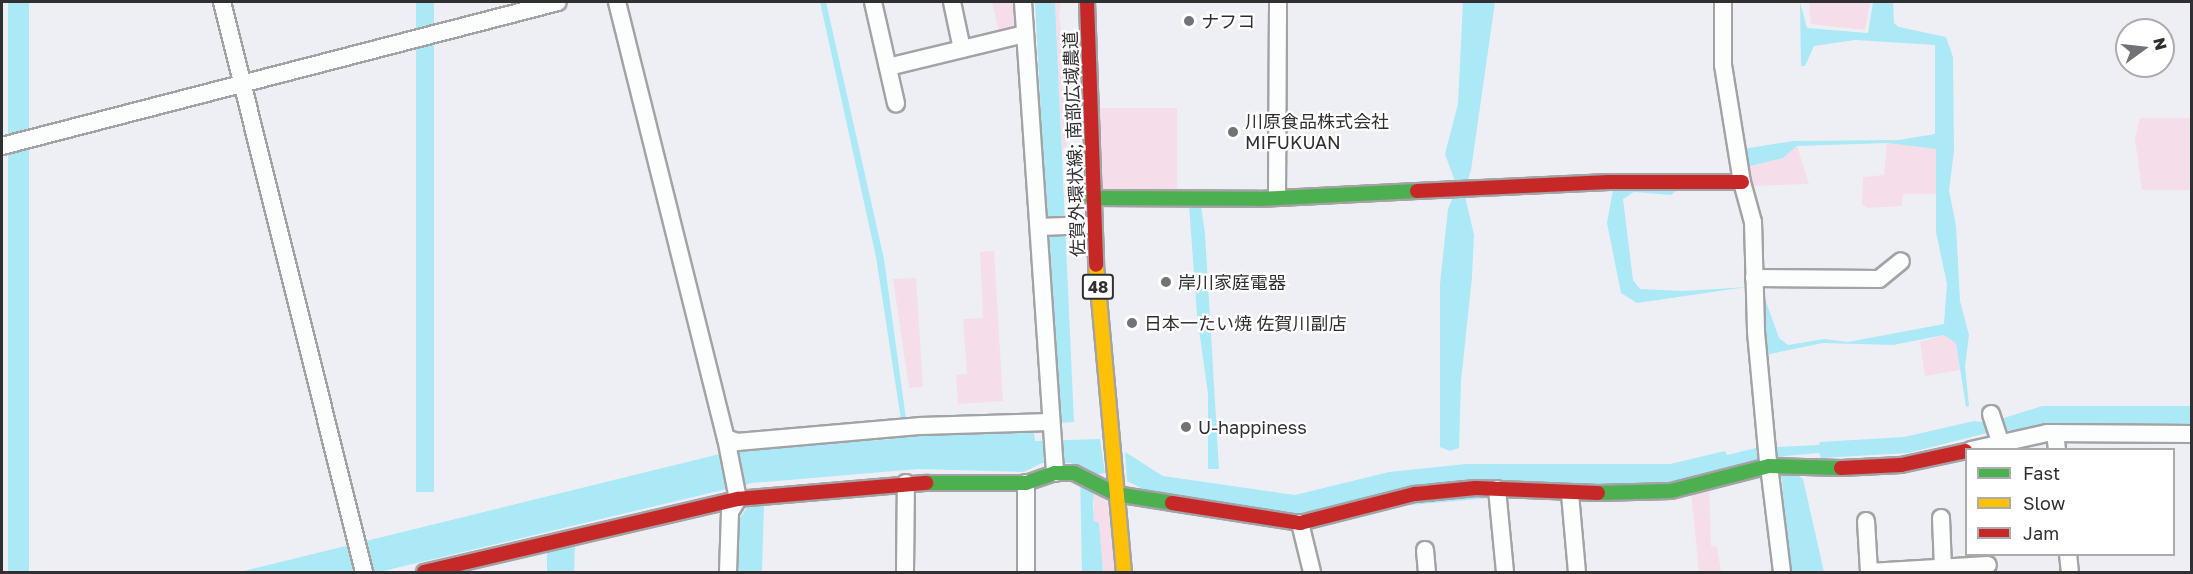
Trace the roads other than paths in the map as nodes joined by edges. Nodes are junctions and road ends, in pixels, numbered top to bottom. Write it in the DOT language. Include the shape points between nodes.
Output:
graph roads {
  1 [pos="222,2"];
  2 [pos="558,2"];
  3 [pos="617,2"];
  4 [pos="873,2"];
  5 [pos="952,2"];
  6 [pos="1023,2"];
  7 [pos="1087,2"];
  8 [pos="1278,2"];
  9 [pos="1723,2"];
  10 [pos="1024,34"];
  11 [pos="962,49"];
  12 [pos="888,67"];
  13 [pos="242,85"];
  14 [pos="897,103"];
  15 [pos="2,146"];
  16 [pos="1742,182"];
  17 [pos="1277,197"];
  18 [pos="1092,198"];
  19 [pos="1092,225"];
  20 [pos="1039,226"];
  21 [pos="1901,261"];
  22 [pos="1754,278"];
  23 [pos="1991,414"];
  24 [pos="1050,430"];
  25 [pos="2192,434"];
  26 [pos="726,438"];
  27 [pos="1999,438"];
  28 [pos="2056,441"];
  29 [pos="2137,442"];
  30 [pos="1976,448"];
  31 [pos="1965,451"];
  32 [pos="1768,464"];
  33 [pos="1054,469"];
  34 [pos="906,483"];
  35 [pos="1026,483"];
  36 [pos="1497,489"];
  37 [pos="1116,494"];
  38 [pos="1570,494"];
  39 [pos="738,499"];
  40 [pos="1941,518"];
  41 [pos="1866,521"];
  42 [pos="1300,523"];
  43 [pos="1425,550"];
  44 [pos="2068,556"];
  45 [pos="1988,564"];
  46 [pos="1943,568"];
  47 [pos="364,573"];
  48 [pos="424,573"];
  49 [pos="728,573"];
  50 [pos="905,573"];
  51 [pos="1026,573"];
  52 [pos="1124,573"];
  53 [pos="1312,573"];
  54 [pos="1427,573"];
  55 [pos="1505,573"];
  56 [pos="1577,573"];
  57 [pos="1782,573"];
  58 [pos="2070,573"];
  1 -- 13 [label="street"];
  2 -- 13 [label="street"];
  3 -- 26 [label="street"];
  4 -- 12 [label="street"];
  5 -- 11 [label="street"];
  6 -- 10 [label="street"];
  7 -- 18 [label="street, 佐賀外環状線; 南部広域農道 / 48"];
  8 -- 17 [label="street"];
  9 -- 16 [label="street" via="1723,65"];
  10 -- 11 [label="street"];
  10 -- 20 [label="street"];
  11 -- 12 [label="street"];
  12 -- 14 [label="street"];
  13 -- 15 [label="street"];
  13 -- 47 [label="street"];
  16 -- 17 [label="street" via="1609,182"];
  16 -- 22 [label="street" via="1753,222"];
  17 -- 18 [label="street"];
  18 -- 19 [label="street, 佐賀外環状線; 南部広域農道 / 48"];
  19 -- 20 [label="street"];
  19 -- 37 [label="street, 佐賀外環状線; 南部広域農道 / 48"];
  20 -- 24 [label="street"];
  21 -- 22 [label="street" via="1879,279"];
  22 -- 32 [label="street"];
  23 -- 27 [label="street"];
  24 -- 26 [label="street" via="921,426 737,442"];
  24 -- 33 [label="street"];
  25 -- 29 [label="street"];
  26 -- 39 [label="street"];
  27 -- 28 [label="street"];
  27 -- 30 [label="street"];
  28 -- 29 [label="street"];
  31 -- 32 [label="street" via="1901,465 1824,469"];
  32 -- 38 [label="street" via="1671,491"];
  32 -- 57 [label="street"];
  33 -- 35 [label="street"];
  33 -- 37 [label="street" via="1099,483"];
  34 -- 35 [label="street"];
  34 -- 39 [label="street"];
  34 -- 50 [label="street"];
  35 -- 51 [label="street"];
  36 -- 38 [label="street"];
  36 -- 42 [label="street" via="1388,498"];
  36 -- 55 [label="street"];
  37 -- 42 [label="street"];
  37 -- 52 [label="street, 佐賀外環状線; 南部広域農道 / 48"];
  38 -- 56 [label="street"];
  39 -- 48 [label="street"];
  39 -- 49 [label="street" via="730,512"];
  40 -- 46 [label="street"];
  41 -- 46 [label="street" via="1869,572"];
  42 -- 53 [label="street"];
  43 -- 54 [label="street"];
  44 -- 58 [label="street"];
  45 -- 46 [label="street"];
}
